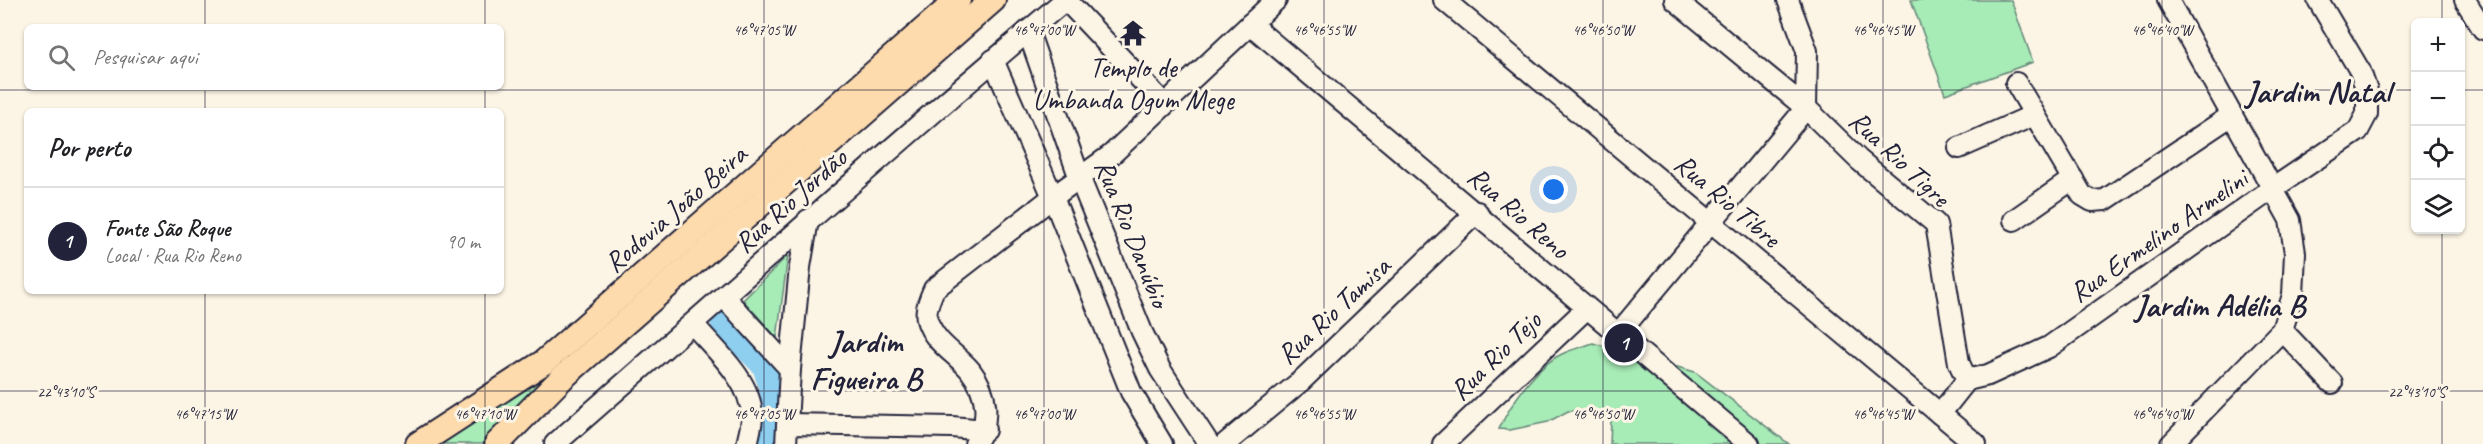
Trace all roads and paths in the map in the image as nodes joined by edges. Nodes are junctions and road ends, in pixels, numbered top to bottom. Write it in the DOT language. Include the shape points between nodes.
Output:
graph roads {
  1 [pos="958,0"];
  2 [pos="993,0"];
  3 [pos="1066,0"];
  4 [pos="1276,0"];
  5 [pos="1444,0"];
  6 [pos="1675,0"];
  7 [pos="1788,0"];
  8 [pos="2168,0"];
  9 [pos="2318,0"];
  10 [pos="2465,0"];
  11 [pos="1250,24"];
  12 [pos="2483,29"];
  13 [pos="1028,31"];
  14 [pos="993,60"];
  15 [pos="2016,83"];
  16 [pos="1164,105"];
  17 [pos="1806,108"];
  18 [pos="2034,115"];
  19 [pos="2232,115"];
  20 [pos="1959,148"];
  21 [pos="1080,179"];
  22 [pos="2073,179"];
  23 [pos="2272,189"];
  24 [pos="1053,197"];
  25 [pos="1476,212"];
  26 [pos="808,220"];
  27 [pos="2014,220"];
  28 [pos="1711,222"];
  29 [pos="724,297"];
  30 [pos="1587,308"];
  31 [pos="693,324"];
  32 [pos="2282,330"];
  33 [pos="1618,334"];
  34 [pos="790,369"];
  35 [pos="1967,380"];
  36 [pos="2332,383"];
  37 [pos="1940,414"];
  38 [pos="789,424"];
  39 [pos="980,437"];
  40 [pos="418,444"];
  41 [pos="497,444"];
  42 [pos="555,444"];
  43 [pos="747,444"];
  44 [pos="786,444"];
  45 [pos="1162,444"];
  46 [pos="1209,444"];
  47 [pos="1225,444"];
  48 [pos="1443,444"];
  49 [pos="1749,444"];
  50 [pos="1976,444"];
  51 [pos="2171,444"];
  1 -- 40 [label="main road, Rodovia João Beira" via="544,362"];
  2 -- 41 [label="main road, Rodovia João Beira" via="562,378"];
  3 -- 13 [label="street, Rua Rio Jordão"];
  3 -- 16 [label="street"];
  4 -- 11 [label="street"];
  5 -- 28 [label="street, Rua Rio Tibre"];
  6 -- 17 [label="street, Rua Rio Tigre"];
  7 -- 17 [label="street" via="1808,51"];
  8 -- 19 [label="street"];
  9 -- 23 [label="street, Rua Ermelino Armelini" via="2360,71 2367,91 2367,114 2358,131"];
  10 -- 12 [label="street"];
  11 -- 16 [label="street"];
  11 -- 25 [label="street, Rua Rio Reno"];
  13 -- 14 [label="street, Rua Rio Jordão"];
  13 -- 21 [label="street, Rua Rio Danúbio"];
  14 -- 24 [label="street"];
  14 -- 26 [label="street, Rua Rio Jordão"];
  15 -- 18 [label="street"];
  16 -- 21 [label="street"];
  17 -- 28 [label="street"];
  17 -- 35 [label="street, Rua Rio Tigre" via="1859,160 1936,224 1959,363"];
  18 -- 20 [label="street"];
  18 -- 22 [label="street"];
  19 -- 22 [label="street" via="2105,200 2092,201 2082,195"];
  19 -- 23 [label="street"];
  21 -- 24 [label="street"];
  21 -- 46 [label="street, Rua Rio Danúbio" via="1155,360"];
  22 -- 27 [label="street"];
  23 -- 32 [label="street" via="2290,220 2295,253 2294,295"];
  23 -- 35 [label="street, Rua Ermelino Armelini" via="2049,347 1988,375"];
  24 -- 39 [label="street" via="934,289 927,307 928,324 971,371 982,390 987,407"];
  24 -- 45 [label="street" via="1131,392"];
  25 -- 30 [label="street, Rua Rio Reno"];
  25 -- 47 [label="street, Rua Rio Tamisa" via="1301,381"];
  26 -- 29 [label="street, Rua Rio Jordão"];
  26 -- 34 [label="street"];
  28 -- 33 [label="street"];
  28 -- 37 [label="street, Rua Rio Tibre"];
  29 -- 31 [label="street, Rua Rio Jordão"];
  29 -- 34 [label="street"];
  30 -- 33 [label="street, Rua Rio Reno"];
  30 -- 48 [label="street, Rua Rio Tejo"];
  31 -- 42 [label="street, Rua Rio Jordão"];
  31 -- 43 [label="street" via="746,391 752,416"];
  32 -- 36 [label="street"];
  32 -- 51 [label="street"];
  33 -- 49 [label="street, Rua Rio Reno"];
  34 -- 38 [label="street"];
  35 -- 37 [label="street"];
  37 -- 50 [label="street, Rua Rio Tibre"];
  38 -- 39 [label="street" via="952,427"];
  38 -- 44 [label="street"];
}
